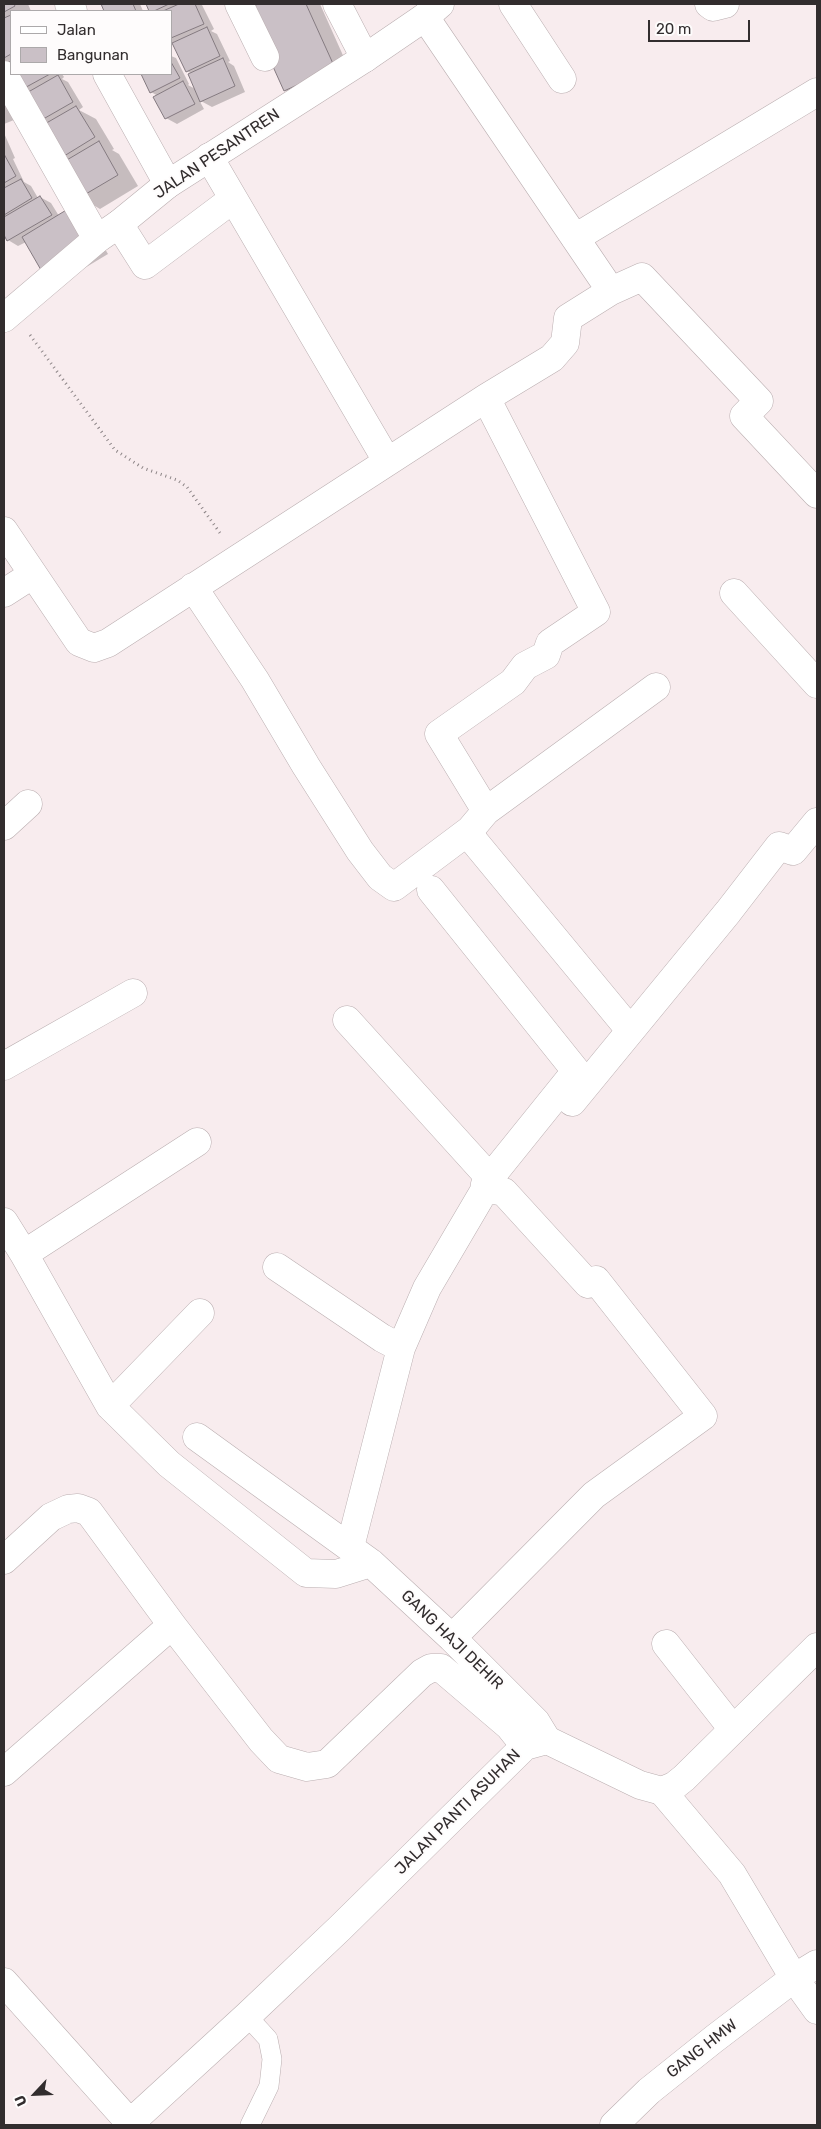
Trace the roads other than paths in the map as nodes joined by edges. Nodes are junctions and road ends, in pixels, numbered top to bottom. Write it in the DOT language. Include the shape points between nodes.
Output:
graph roads {
  1 [pos="239,4"];
  2 [pos="338,4"];
  3 [pos="513,4"];
  4 [pos="709,4"];
  5 [pos="725,4"];
  6 [pos="433,10"];
  7 [pos="265,57"];
  8 [pos="365,58"];
  9 [pos="4,75"];
  10 [pos="108,75"];
  11 [pos="562,79"];
  12 [pos="817,92"];
  13 [pos="209,157"];
  14 [pos="168,184"];
  15 [pos="233,198"];
  16 [pos="108,231"];
  17 [pos="575,238"];
  18 [pos="611,291"];
  19 [pos="8,314"];
  20 [pos="486,398"];
  21 [pos="387,462"];
  22 [pos="817,494"];
  23 [pos="4,531"];
  24 [pos="32,575"];
  25 [pos="193,587"];
  26 [pos="4,593"];
  27 [pos="734,593"];
  28 [pos="817,684"];
  29 [pos="656,687"];
  30 [pos="28,804"];
  31 [pos="478,820"];
  32 [pos="817,822"];
  33 [pos="4,826"];
  34 [pos="431,890"];
  35 [pos="133,993"];
  36 [pos="347,1020"];
  37 [pos="630,1030"];
  38 [pos="4,1066"];
  39 [pos="197,1142"];
  40 [pos="490,1186"];
  41 [pos="4,1222"];
  42 [pos="24,1254"];
  43 [pos="277,1267"];
  44 [pos="200,1313"];
  45 [pos="401,1348"];
  46 [pos="110,1406"];
  47 [pos="197,1437"];
  48 [pos="360,1555"];
  49 [pos="4,1560"];
  50 [pos="172,1625"];
  51 [pos="452,1638"];
  52 [pos="666,1644"];
  53 [pos="817,1647"];
  54 [pos="732,1728"];
  55 [pos="536,1743"];
  56 [pos="4,1772"];
  57 [pos="662,1791"];
  58 [pos="806,1971"];
  59 [pos="4,1982"];
  60 [pos="817,2010"];
  61 [pos="247,2016"];
  62 [pos="129,2124"];
  63 [pos="250,2125"];
  64 [pos="614,2125"];
  1 -- 7 [label="street"];
  2 -- 8 [label="street"];
  3 -- 11 [label="street"];
  4 -- 5 [label="street"];
  6 -- 8 [label="street, JALAN PESANTREN"];
  6 -- 17 [label="street"];
  8 -- 13 [label="street, JALAN PESANTREN"];
  9 -- 16 [label="street"];
  10 -- 14 [label="street"];
  12 -- 17 [label="street"];
  13 -- 14 [label="street, JALAN PESANTREN"];
  13 -- 15 [label="street"];
  14 -- 16 [label="street, JALAN PESANTREN"];
  15 -- 16 [label="street" via="145,265"];
  15 -- 21 [label="street"];
  16 -- 19 [label="street, JALAN PESANTREN"];
  17 -- 18 [label="street"];
  18 -- 20 [label="street" via="568,318 565,343 552,358"];
  18 -- 22 [label="street" via="642,277 759,401 744,416"];
  20 -- 21 [label="street"];
  20 -- 31 [label="street" via="596,612 550,643 546,655 525,666 513,682 439,734"];
  21 -- 25 [label="street"];
  23 -- 24 [label="street"];
  24 -- 25 [label="street" via="79,642 94,648 108,643"];
  24 -- 26 [label="street"];
  25 -- 31 [label="street" via="380,877 394,887"];
  27 -- 28 [label="street"];
  29 -- 31 [label="street"];
  30 -- 33 [label="street"];
  31 -- 37 [label="street" via="474,841"];
  32 -- 37 [label="street" via="792,851 779,846"];
  34 -- 40 [label="street" via="576,1071"];
  35 -- 38 [label="street"];
  36 -- 40 [label="street"];
  37 -- 40 [label="street" via="586,1086"];
  39 -- 42 [label="street"];
  40 -- 45 [label="street" via="427,1288"];
  40 -- 51 [label="street" via="504,1192 588,1284 596,1280 703,1416 594,1495"];
  41 -- 42 [label="street"];
  42 -- 46 [label="street"];
  43 -- 45 [label="street"];
  44 -- 46 [label="street"];
  45 -- 48 [label="street"];
  46 -- 48 [label="street" via="169,1464 306,1573 336,1574"];
  47 -- 48 [label="street, GANG HAJI DEHIR"];
  48 -- 51 [label="street, GANG HAJI DEHIR"];
  49 -- 50 [label="street" via="51,1517 68,1509 89,1512"];
  50 -- 55 [label="street" via="279,1759 307,1767 327,1764 431,1668 440,1668 509,1726"];
  50 -- 56 [label="street"];
  51 -- 55 [label="street, GANG HAJI DEHIR" via="536,1722"];
  52 -- 54 [label="street"];
  53 -- 54 [label="street"];
  54 -- 57 [label="street" via="684,1778"];
  55 -- 57 [label="street" via="640,1786"];
  55 -- 61 [label="street, JALAN PANTI ASUHAN"];
  57 -- 58 [label="street" via="732,1874"];
  58 -- 60 [label="street"];
  58 -- 64 [label="street, GANG HMW" via="649,2091"];
  59 -- 62 [label="street"];
  61 -- 62 [label="street, JALAN PANTI ASUHAN"];
  61 -- 63 [label="lane" via="268,2038 272,2059 269,2086"];
}
